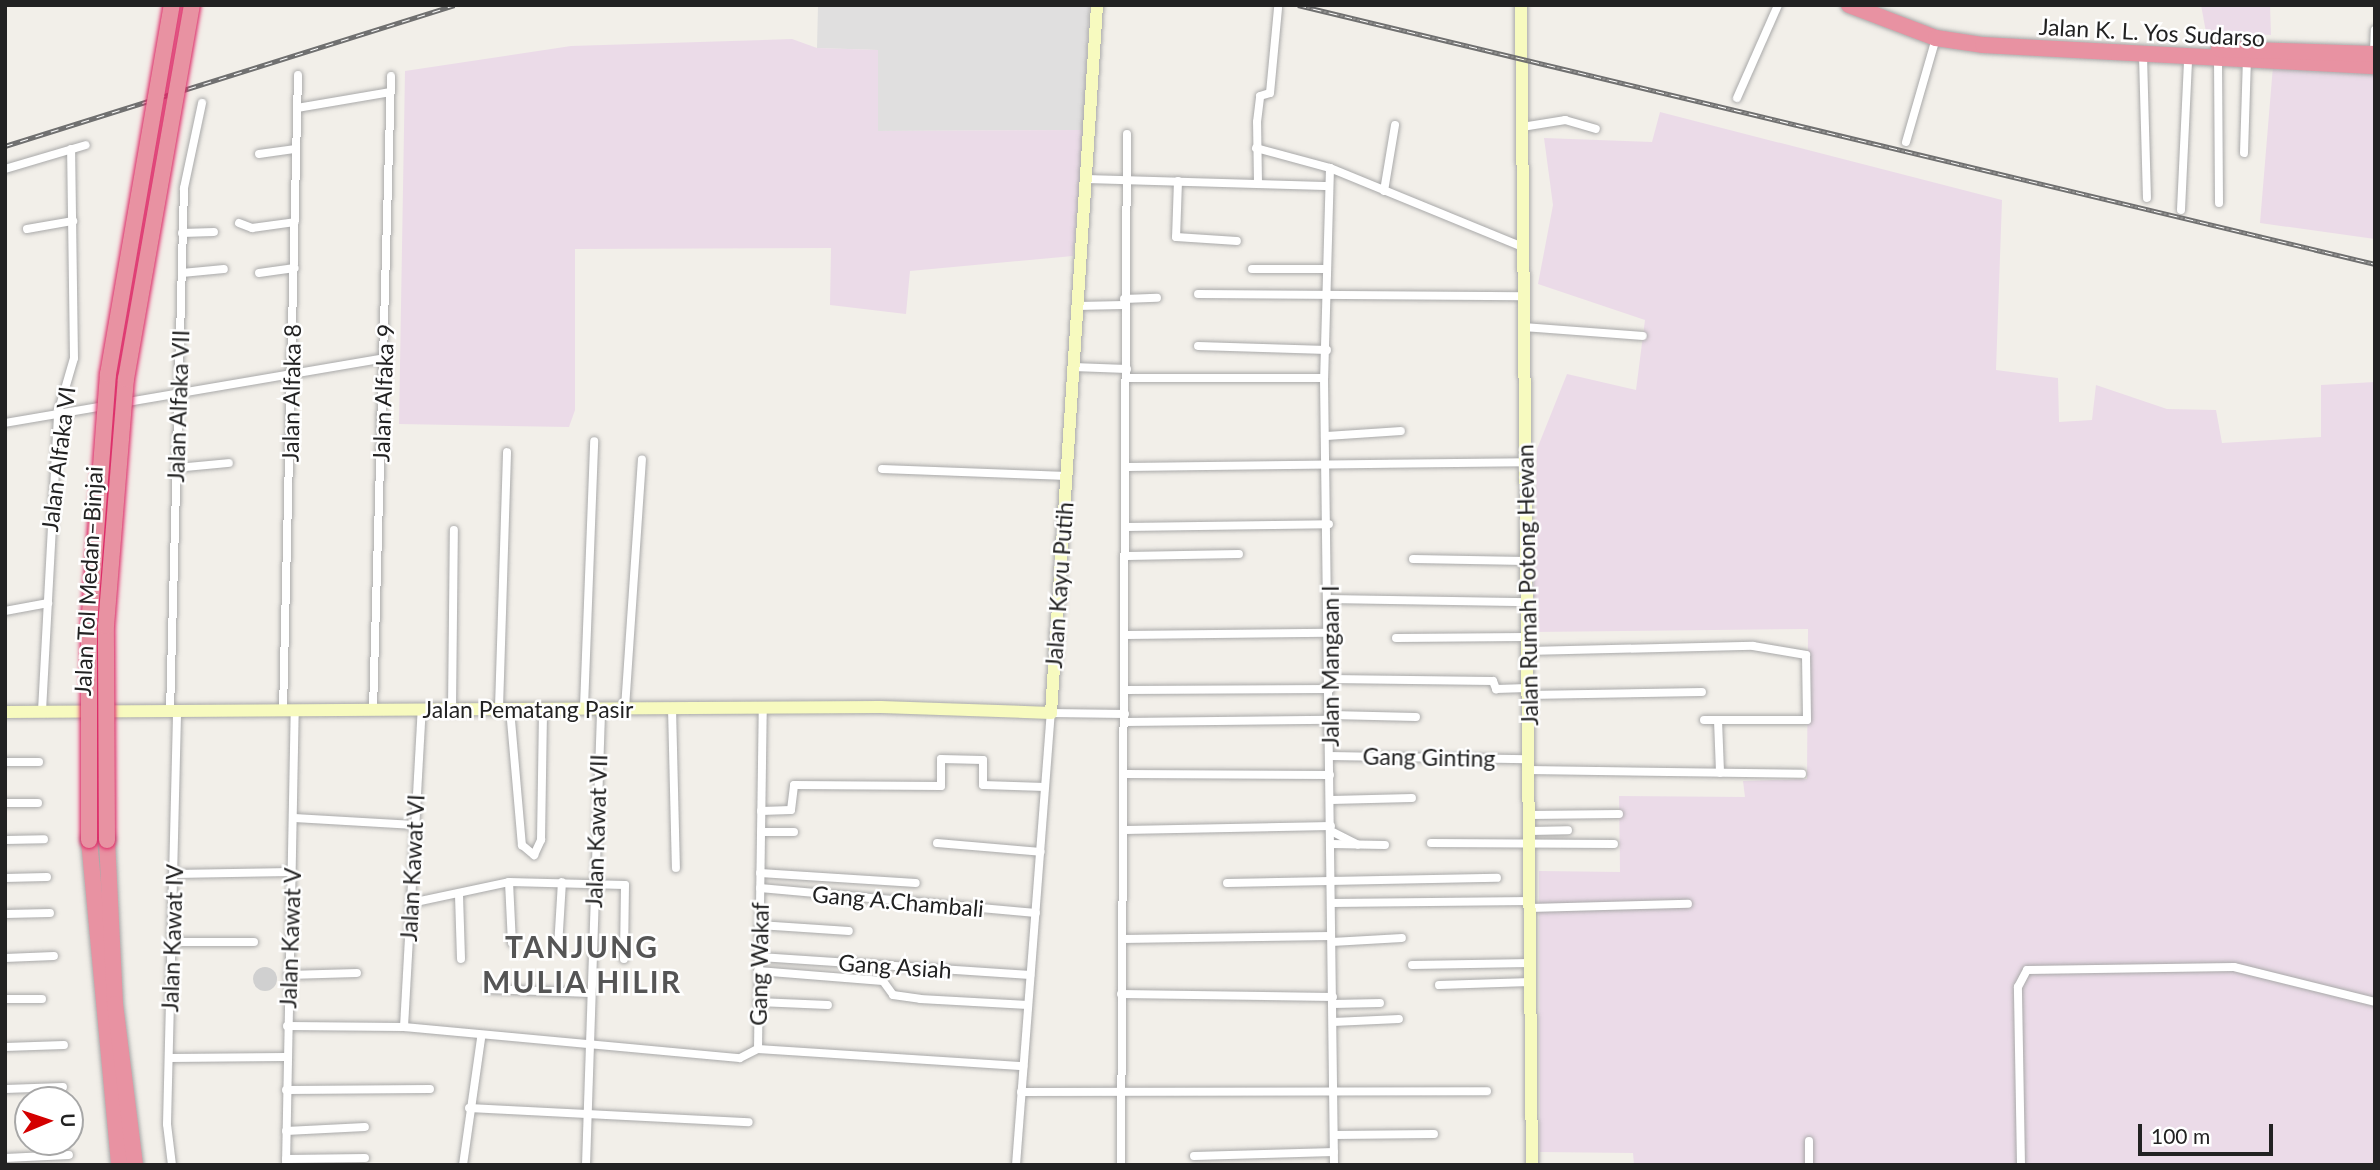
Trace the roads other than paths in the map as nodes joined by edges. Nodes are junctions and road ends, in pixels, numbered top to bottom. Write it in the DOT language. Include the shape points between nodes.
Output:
graph roads {
  1 [pos="172,5"];
  2 [pos="192,5"];
  3 [pos="1097,5"];
  4 [pos="1521,5"];
  5 [pos="1778,5"];
  6 [pos="1849,5"];
  7 [pos="1868,5"];
  8 [pos="1278,8"];
  9 [pos="2375,30"];
  10 [pos="1936,37"];
  11 [pos="2143,56"];
  12 [pos="2374,58"];
  13 [pos="2188,59"];
  14 [pos="2218,59"];
  15 [pos="2247,60"];
  16 [pos="298,75"];
  17 [pos="391,76"];
  18 [pos="391,92"];
  19 [pos="1737,98"];
  20 [pos="202,103"];
  21 [pos="298,108"];
  22 [pos="1395,125"];
  23 [pos="1522,127"];
  24 [pos="1597,129"];
  25 [pos="1127,134"];
  26 [pos="1906,142"];
  27 [pos="86,145"];
  28 [pos="1256,148"];
  29 [pos="71,149"];
  30 [pos="296,149"];
  31 [pos="2244,153"];
  32 [pos="259,154"];
  33 [pos="1329,168"];
  34 [pos="5,169"];
  35 [pos="1090,179"];
  36 [pos="1125,180"];
  37 [pos="1178,181"];
  38 [pos="1258,183"];
  39 [pos="1328,186"];
  40 [pos="1384,191"];
  41 [pos="2147,198"];
  42 [pos="2219,203"];
  43 [pos="2180,210"];
  44 [pos="73,221"];
  45 [pos="239,222"];
  46 [pos="295,222"];
  47 [pos="27,229"];
  48 [pos="214,232"];
  49 [pos="182,233"];
  50 [pos="1237,241"];
  51 [pos="1523,247"];
  52 [pos="295,268"];
  53 [pos="223,269"];
  54 [pos="1252,269"];
  55 [pos="1326,269"];
  56 [pos="182,273"];
  57 [pos="259,273"];
  58 [pos="1198,294"];
  59 [pos="1326,295"];
  60 [pos="1524,296"];
  61 [pos="1157,298"];
  62 [pos="1124,302"];
  63 [pos="1077,306"];
  64 [pos="1524,327"];
  65 [pos="1643,336"];
  66 [pos="1198,345"];
  67 [pos="1327,350"];
  68 [pos="384,358"];
  69 [pos="1073,367"];
  70 [pos="292,371"];
  71 [pos="1127,373"];
  72 [pos="1324,377"];
  73 [pos="177,393"];
  74 [pos="58,413"];
  75 [pos="5,423"];
  76 [pos="1401,431"];
  77 [pos="1327,436"];
  78 [pos="594,441"];
  79 [pos="507,452"];
  80 [pos="642,460"];
  81 [pos="1525,462"];
  82 [pos="229,463"];
  83 [pos="1327,465"];
  84 [pos="1127,467"];
  85 [pos="176,468"];
  86 [pos="881,469"];
  87 [pos="1067,476"];
  88 [pos="1329,524"];
  89 [pos="1126,527"];
  90 [pos="454,530"];
  91 [pos="1238,554"];
  92 [pos="1126,556"];
  93 [pos="1413,559"];
  94 [pos="1526,561"];
  95 [pos="1331,599"];
  96 [pos="1527,602"];
  97 [pos="48,603"];
  98 [pos="5,611"];
  99 [pos="1328,633"];
  100 [pos="1125,635"];
  101 [pos="1396,638"];
  102 [pos="1527,644"];
  103 [pos="1329,684"];
  104 [pos="1125,690"];
  105 [pos="1527,692"];
  106 [pos="1702,692"];
  107 [pos="584,707"];
  108 [pos="601,707"];
  109 [pos="504,708"];
  110 [pos="543,708"];
  111 [pos="625,708"];
  112 [pos="671,708"];
  113 [pos="763,708"];
  114 [pos="452,709"];
  115 [pos="373,710"];
  116 [pos="422,710"];
  117 [pos="42,711"];
  118 [pos="289,711"];
  119 [pos="5,712"];
  120 [pos="174,712"];
  121 [pos="1051,713"];
  122 [pos="1331,717"];
  123 [pos="1125,718"];
  124 [pos="1416,718"];
  125 [pos="1704,720"];
  126 [pos="1718,720"];
  127 [pos="1329,756"];
  128 [pos="5,762"];
  129 [pos="39,762"];
  130 [pos="1528,765"];
  131 [pos="1720,773"];
  132 [pos="1125,774"];
  133 [pos="1802,774"];
  134 [pos="1330,775"];
  135 [pos="1045,787"];
  136 [pos="1412,798"];
  137 [pos="1331,800"];
  138 [pos="5,803"];
  139 [pos="38,803"];
  140 [pos="761,811"];
  141 [pos="1619,814"];
  142 [pos="1529,815"];
  143 [pos="293,818"];
  144 [pos="415,825"];
  145 [pos="1331,828"];
  146 [pos="1125,830"];
  147 [pos="1568,830"];
  148 [pos="761,832"];
  149 [pos="794,832"];
  150 [pos="1529,836"];
  151 [pos="44,839"];
  152 [pos="5,840"];
  153 [pos="1431,842"];
  154 [pos="937,843"];
  155 [pos="1331,844"];
  156 [pos="1614,844"];
  157 [pos="1358,845"];
  158 [pos="1385,845"];
  159 [pos="1041,852"];
  160 [pos="676,868"];
  161 [pos="291,872"];
  162 [pos="760,873"];
  163 [pos="174,874"];
  164 [pos="47,877"];
  165 [pos="5,878"];
  166 [pos="1497,878"];
  167 [pos="878,881"];
  168 [pos="509,882"];
  169 [pos="562,882"];
  170 [pos="594,882"];
  171 [pos="916,883"];
  172 [pos="1227,883"];
  173 [pos="1330,883"];
  174 [pos="760,888"];
  175 [pos="459,895"];
  176 [pos="876,899"];
  177 [pos="411,903"];
  178 [pos="1331,903"];
  179 [pos="1530,904"];
  180 [pos="1688,904"];
  181 [pos="50,913"];
  182 [pos="1036,913"];
  183 [pos="5,914"];
  184 [pos="92,916"];
  185 [pos="759,925"];
  186 [pos="849,930"];
  187 [pos="1402,938"];
  188 [pos="1122,939"];
  189 [pos="1331,939"];
  190 [pos="172,942"];
  191 [pos="254,942"];
  192 [pos="512,943"];
  193 [pos="558,947"];
  194 [pos="54,956"];
  195 [pos="761,957"];
  196 [pos="5,958"];
  197 [pos="461,959"];
  198 [pos="624,959"];
  199 [pos="1530,963"];
  200 [pos="1412,965"];
  201 [pos="758,971"];
  202 [pos="357,973"];
  203 [pos="288,975"];
  204 [pos="1030,975"];
  205 [pos="1530,982"];
  206 [pos="1439,985"];
  207 [pos="488,989"];
  208 [pos="590,993"];
  209 [pos="1121,995"];
  210 [pos="5,999"];
  211 [pos="41,999"];
  212 [pos="1333,1001"];
  213 [pos="758,1002"];
  214 [pos="2375,1002"];
  215 [pos="1380,1003"];
  216 [pos="1028,1004"];
  217 [pos="828,1005"];
  218 [pos="1399,1019"];
  219 [pos="1334,1022"];
  220 [pos="287,1026"];
  221 [pos="404,1027"];
  222 [pos="481,1038"];
  223 [pos="64,1045"];
  224 [pos="5,1047"];
  225 [pos="590,1049"];
  226 [pos="758,1049"];
  227 [pos="286,1057"];
  228 [pos="169,1058"];
  229 [pos="1023,1066"];
  230 [pos="430,1089"];
  231 [pos="286,1090"];
  232 [pos="1487,1091"];
  233 [pos="1021,1092"];
  234 [pos="1334,1093"];
  235 [pos="1121,1096"];
  236 [pos="469,1108"];
  237 [pos="589,1115"];
  238 [pos="750,1122"];
  239 [pos="365,1127"];
  240 [pos="286,1130"];
  241 [pos="1434,1134"];
  242 [pos="1334,1135"];
  243 [pos="1809,1140"];
  244 [pos="1334,1152"];
  245 [pos="48,1156"];
  246 [pos="1194,1156"];
  247 [pos="5,1158"];
  248 [pos="365,1158"];
  249 [pos="286,1162"];
  250 [pos="109,1165"];
  251 [pos="119,1165"];
  252 [pos="135,1165"];
  253 [pos="172,1165"];
  254 [pos="463,1165"];
  255 [pos="586,1165"];
  256 [pos="1016,1165"];
  257 [pos="1121,1165"];
  258 [pos="1334,1165"];
  259 [pos="1532,1165"];
  260 [pos="1809,1165"];
  261 [pos="2021,1165"];
  1 -- 184 [label="highway, Jalan Tol Medan–Binjai, bridge" via="105,400 89,626"];
  2 -- 252 [label="highway, Jalan Tol Medan–Binjai, bridge" via="126,379 106,626 107,840 115,1004"];
  3 -- 35 [label="street, Jalan Kayu Putih"];
  4 -- 23 [label="street, Jalan Rumah Potong Hewan"];
  5 -- 19 [label="street"];
  6 -- 10 [label="highway, Jalan K. L. Yos Sudarso"];
  7 -- 12 [label="highway, Jalan K. L. Yos Sudarso" via="1940,30 1985,37"];
  8 -- 28 [label="street" via="1271,88 1260,96"];
  9 -- 12 [label="street"];
  10 -- 11 [label="highway, Jalan K. L. Yos Sudarso"];
  10 -- 26 [label="street"];
  11 -- 13 [label="highway, Jalan K. L. Yos Sudarso"];
  11 -- 41 [label="street"];
  12 -- 15 [label="highway, Jalan K. L. Yos Sudarso"];
  13 -- 14 [label="highway, Jalan K. L. Yos Sudarso"];
  13 -- 43 [label="street"];
  14 -- 15 [label="highway, Jalan K. L. Yos Sudarso"];
  14 -- 42 [label="street"];
  15 -- 31 [label="street"];
  16 -- 21 [label="street, Jalan Alfaka 8"];
  17 -- 18 [label="street, Jalan Alfaka 9"];
  18 -- 21 [label="street"];
  18 -- 68 [label="street, Jalan Alfaka 9"];
  20 -- 49 [label="street, Jalan Alfaka VII" via="184,188"];
  21 -- 30 [label="street, Jalan Alfaka 8"];
  22 -- 40 [label="street"];
  23 -- 24 [label="street" via="1565,120"];
  23 -- 51 [label="street, Jalan Rumah Potong Hewan"];
  25 -- 36 [label="street"];
  27 -- 29 [label="street"];
  28 -- 33 [label="street"];
  28 -- 38 [label="street"];
  29 -- 34 [label="street"];
  29 -- 44 [label="street, Jalan Alfaka VI"];
  30 -- 32 [label="street"];
  30 -- 46 [label="street, Jalan Alfaka 8"];
  33 -- 39 [label="street, Jalan Mangaan I"];
  33 -- 40 [label="street"];
  35 -- 36 [label="street"];
  35 -- 63 [label="street, Jalan Kayu Putih"];
  36 -- 37 [label="street"];
  36 -- 62 [label="street"];
  37 -- 38 [label="street"];
  37 -- 50 [label="street" via="1177,237"];
  38 -- 39 [label="street"];
  39 -- 55 [label="street, Jalan Mangaan I"];
  40 -- 51 [label="street"];
  44 -- 47 [label="street"];
  44 -- 74 [label="street, Jalan Alfaka VI" via="74,358"];
  45 -- 46 [label="street" via="252,228"];
  46 -- 52 [label="street, Jalan Alfaka 8"];
  48 -- 49 [label="street"];
  49 -- 56 [label="street, Jalan Alfaka VII"];
  51 -- 60 [label="street, Jalan Rumah Potong Hewan"];
  52 -- 57 [label="street"];
  52 -- 70 [label="street, Jalan Alfaka 8"];
  53 -- 56 [label="street"];
  54 -- 55 [label="street"];
  55 -- 59 [label="street, Jalan Mangaan I"];
  56 -- 73 [label="street, Jalan Alfaka VII"];
  58 -- 59 [label="street"];
  59 -- 60 [label="street"];
  59 -- 67 [label="street, Jalan Mangaan I"];
  60 -- 64 [label="street, Jalan Rumah Potong Hewan"];
  61 -- 62 [label="street"];
  62 -- 63 [label="street"];
  62 -- 71 [label="street"];
  63 -- 69 [label="street, Jalan Kayu Putih"];
  64 -- 65 [label="street"];
  64 -- 81 [label="street, Jalan Rumah Potong Hewan"];
  66 -- 67 [label="street"];
  67 -- 72 [label="street, Jalan Mangaan I"];
  68 -- 70 [label="street"];
  68 -- 115 [label="street, Jalan Alfaka 9"];
  69 -- 71 [label="street"];
  69 -- 87 [label="street, Jalan Kayu Putih"];
  70 -- 73 [label="street"];
  70 -- 118 [label="street, Jalan Alfaka 8"];
  71 -- 72 [label="street"];
  71 -- 84 [label="street"];
  72 -- 77 [label="street, Jalan Mangaan I"];
  73 -- 74 [label="street"];
  73 -- 85 [label="street, Jalan Alfaka VII"];
  74 -- 75 [label="street"];
  74 -- 97 [label="street, Jalan Alfaka VI"];
  76 -- 77 [label="street"];
  77 -- 83 [label="street, Jalan Mangaan I"];
  78 -- 107 [label="street"];
  79 -- 109 [label="street"];
  80 -- 111 [label="street"];
  81 -- 83 [label="street"];
  81 -- 94 [label="street, Jalan Rumah Potong Hewan"];
  82 -- 85 [label="street"];
  83 -- 84 [label="street"];
  83 -- 88 [label="street, Jalan Mangaan I"];
  84 -- 89 [label="street"];
  85 -- 120 [label="street, Jalan Alfaka VII"];
  86 -- 87 [label="street"];
  87 -- 121 [label="street, Jalan Kayu Putih"];
  88 -- 89 [label="street"];
  88 -- 95 [label="street, Jalan Mangaan I"];
  89 -- 92 [label="street"];
  90 -- 114 [label="street"];
  91 -- 92 [label="street"];
  92 -- 100 [label="street"];
  93 -- 94 [label="street"];
  94 -- 96 [label="street, Jalan Rumah Potong Hewan"];
  95 -- 96 [label="street"];
  95 -- 99 [label="street, Jalan Mangaan I"];
  96 -- 102 [label="street, Jalan Rumah Potong Hewan"];
  97 -- 98 [label="street"];
  97 -- 117 [label="street, Jalan Alfaka VI"];
  99 -- 100 [label="street"];
  99 -- 103 [label="street, Jalan Mangaan I"];
  100 -- 104 [label="street"];
  101 -- 102 [label="street"];
  102 -- 105 [label="street, Jalan Rumah Potong Hewan"];
  102 -- 126 [label="street" via="1753,646 1806,656 1807,720"];
  103 -- 104 [label="street"];
  103 -- 105 [label="street" via="1493,681 1496,690"];
  103 -- 122 [label="street, Jalan Mangaan I"];
  104 -- 123 [label="street"];
  105 -- 106 [label="street"];
  105 -- 130 [label="street, Jalan Rumah Potong Hewan"];
  107 -- 108 [label="street, Jalan Pematang Pasir"];
  107 -- 110 [label="street, Jalan Pematang Pasir"];
  108 -- 111 [label="street, Jalan Pematang Pasir"];
  108 -- 170 [label="street, Jalan Kawat VII"];
  109 -- 110 [label="street, Jalan Pematang Pasir"];
  109 -- 110 [label="street" via="522,845 534,856 541,841"];
  109 -- 114 [label="street, Jalan Pematang Pasir"];
  111 -- 112 [label="street, Jalan Pematang Pasir"];
  112 -- 113 [label="street, Jalan Pematang Pasir"];
  112 -- 160 [label="street"];
  113 -- 121 [label="street, Jalan Pematang Pasir"];
  113 -- 140 [label="street, Gang Wakaf"];
  114 -- 116 [label="street, Jalan Pematang Pasir"];
  115 -- 116 [label="street, Jalan Pematang Pasir"];
  115 -- 118 [label="street, Jalan Pematang Pasir"];
  116 -- 144 [label="street, Jalan Kawat VI"];
  117 -- 119 [label="street, Jalan Pematang Pasir"];
  117 -- 120 [label="street, Jalan Pematang Pasir"];
  118 -- 120 [label="street, Jalan Pematang Pasir"];
  118 -- 143 [label="street, Jalan Kawat V"];
  120 -- 163 [label="street, Jalan Kawat IV"];
  121 -- 123 [label="street"];
  121 -- 135 [label="street, Jalan Kayu Putih"];
  122 -- 123 [label="street"];
  122 -- 124 [label="street"];
  122 -- 127 [label="street, Jalan Mangaan I"];
  123 -- 132 [label="street"];
  125 -- 126 [label="street"];
  126 -- 131 [label="street"];
  127 -- 130 [label="street, Gang Ginting"];
  127 -- 134 [label="street, Jalan Mangaan I"];
  128 -- 129 [label="street"];
  130 -- 131 [label="street, Gang Ginting"];
  130 -- 142 [label="street, Jalan Rumah Potong Hewan"];
  131 -- 133 [label="street, Gang Ginting"];
  132 -- 134 [label="street"];
  132 -- 146 [label="street"];
  134 -- 137 [label="street, Jalan Mangaan I"];
  135 -- 140 [label="street" via="983,785 983,760 941,759 941,786 794,785 793,809"];
  135 -- 159 [label="street, Jalan Kayu Putih"];
  136 -- 137 [label="street"];
  137 -- 145 [label="street, Jalan Mangaan I"];
  138 -- 139 [label="street"];
  140 -- 148 [label="street, Gang Wakaf"];
  141 -- 142 [label="street"];
  142 -- 150 [label="street, Jalan Rumah Potong Hewan"];
  143 -- 144 [label="street"];
  143 -- 161 [label="street, Jalan Kawat V"];
  144 -- 177 [label="street, Jalan Kawat VI"];
  145 -- 146 [label="street"];
  145 -- 155 [label="street, Jalan Mangaan I"];
  145 -- 157 [label="street"];
  146 -- 188 [label="street"];
  147 -- 150 [label="street"];
  148 -- 149 [label="street"];
  148 -- 162 [label="street, Gang Wakaf"];
  150 -- 153 [label="street"];
  150 -- 156 [label="street"];
  150 -- 179 [label="street, Jalan Rumah Potong Hewan"];
  151 -- 152 [label="street"];
  154 -- 159 [label="street"];
  155 -- 157 [label="street"];
  155 -- 173 [label="street, Jalan Mangaan I"];
  157 -- 158 [label="street"];
  159 -- 182 [label="street, Jalan Kayu Putih"];
  161 -- 163 [label="street"];
  161 -- 203 [label="street, Jalan Kawat V"];
  162 -- 167 [label="street"];
  162 -- 174 [label="street, Gang Wakaf"];
  163 -- 190 [label="street, Jalan Kawat IV"];
  164 -- 165 [label="street"];
  166 -- 173 [label="street"];
  167 -- 171 [label="street"];
  167 -- 176 [label="street"];
  168 -- 169 [label="street"];
  168 -- 175 [label="street"];
  168 -- 192 [label="street"];
  169 -- 170 [label="street"];
  169 -- 193 [label="street"];
  170 -- 198 [label="street" via="628,890"];
  170 -- 208 [label="street, Jalan Kawat VII"];
  172 -- 173 [label="street"];
  173 -- 178 [label="street, Jalan Mangaan I"];
  174 -- 176 [label="street, Gang A.Chambali"];
  174 -- 185 [label="street, Gang Wakaf"];
  175 -- 177 [label="street"];
  175 -- 197 [label="street"];
  176 -- 182 [label="street, Gang A.Chambali"];
  177 -- 221 [label="street, Jalan Kawat VI"];
  178 -- 179 [label="street"];
  178 -- 189 [label="street, Jalan Mangaan I"];
  179 -- 180 [label="street"];
  179 -- 199 [label="street, Jalan Rumah Potong Hewan"];
  181 -- 183 [label="street"];
  182 -- 204 [label="street, Jalan Kayu Putih"];
  184 -- 250 [label="highway"];
  184 -- 251 [label="highway, Jalan Tol Medan–Binjai"];
  185 -- 186 [label="street"];
  185 -- 201 [label="street, Gang Wakaf"];
  187 -- 189 [label="street"];
  188 -- 189 [label="street"];
  188 -- 209 [label="street"];
  189 -- 212 [label="street, Jalan Mangaan I"];
  190 -- 191 [label="street"];
  190 -- 228 [label="street, Jalan Kawat IV"];
  194 -- 196 [label="street"];
  195 -- 204 [label="street, Gang Asiah"];
  199 -- 200 [label="street"];
  199 -- 205 [label="street, Jalan Rumah Potong Hewan"];
  201 -- 213 [label="street, Gang Wakaf"];
  201 -- 216 [label="street" via="883,981 894,995 920,999"];
  202 -- 203 [label="street"];
  203 -- 220 [label="street, Jalan Kawat V"];
  204 -- 216 [label="street, Jalan Kayu Putih"];
  205 -- 206 [label="street"];
  205 -- 259 [label="street, Jalan Rumah Potong Hewan"];
  207 -- 208 [label="street"];
  208 -- 225 [label="street, Jalan Kawat VII"];
  209 -- 212 [label="street"];
  209 -- 235 [label="street"];
  210 -- 211 [label="street"];
  212 -- 215 [label="street"];
  212 -- 219 [label="street, Jalan Mangaan I"];
  213 -- 217 [label="street"];
  213 -- 226 [label="street, Gang Wakaf"];
  214 -- 261 [label="street" via="2234,967 2027,970 2018,987"];
  216 -- 229 [label="street, Jalan Kayu Putih"];
  218 -- 219 [label="street"];
  219 -- 234 [label="street, Jalan Mangaan I"];
  220 -- 221 [label="street, Gang Wakaf"];
  220 -- 227 [label="street, Jalan Kawat V"];
  221 -- 222 [label="street, Gang Wakaf"];
  222 -- 225 [label="street, Gang Wakaf"];
  222 -- 236 [label="street"];
  223 -- 224 [label="street"];
  225 -- 226 [label="street, Gang Wakaf" via="740,1058"];
  225 -- 237 [label="street, Jalan Kawat VII"];
  226 -- 229 [label="street"];
  227 -- 228 [label="street"];
  227 -- 231 [label="street, Jalan Kawat V"];
  228 -- 253 [label="street, Jalan Kawat IV"];
  229 -- 233 [label="street, Jalan Kayu Putih"];
  230 -- 231 [label="street"];
  231 -- 240 [label="street, Jalan Kawat V"];
  232 -- 234 [label="street"];
  233 -- 235 [label="street"];
  233 -- 256 [label="street, Jalan Kayu Putih"];
  234 -- 235 [label="street"];
  234 -- 242 [label="street, Jalan Mangaan I"];
  235 -- 257 [label="street"];
  236 -- 237 [label="street"];
  236 -- 254 [label="street"];
  237 -- 238 [label="street"];
  237 -- 255 [label="street, Jalan Kawat VII"];
  239 -- 240 [label="street"];
  240 -- 249 [label="street, Jalan Kawat V"];
  241 -- 242 [label="street"];
  242 -- 244 [label="street, Jalan Mangaan I"];
  243 -- 260 [label="street"];
  244 -- 246 [label="street"];
  244 -- 258 [label="street, Jalan Mangaan I"];
  245 -- 247 [label="street"];
  248 -- 249 [label="street"];
}
